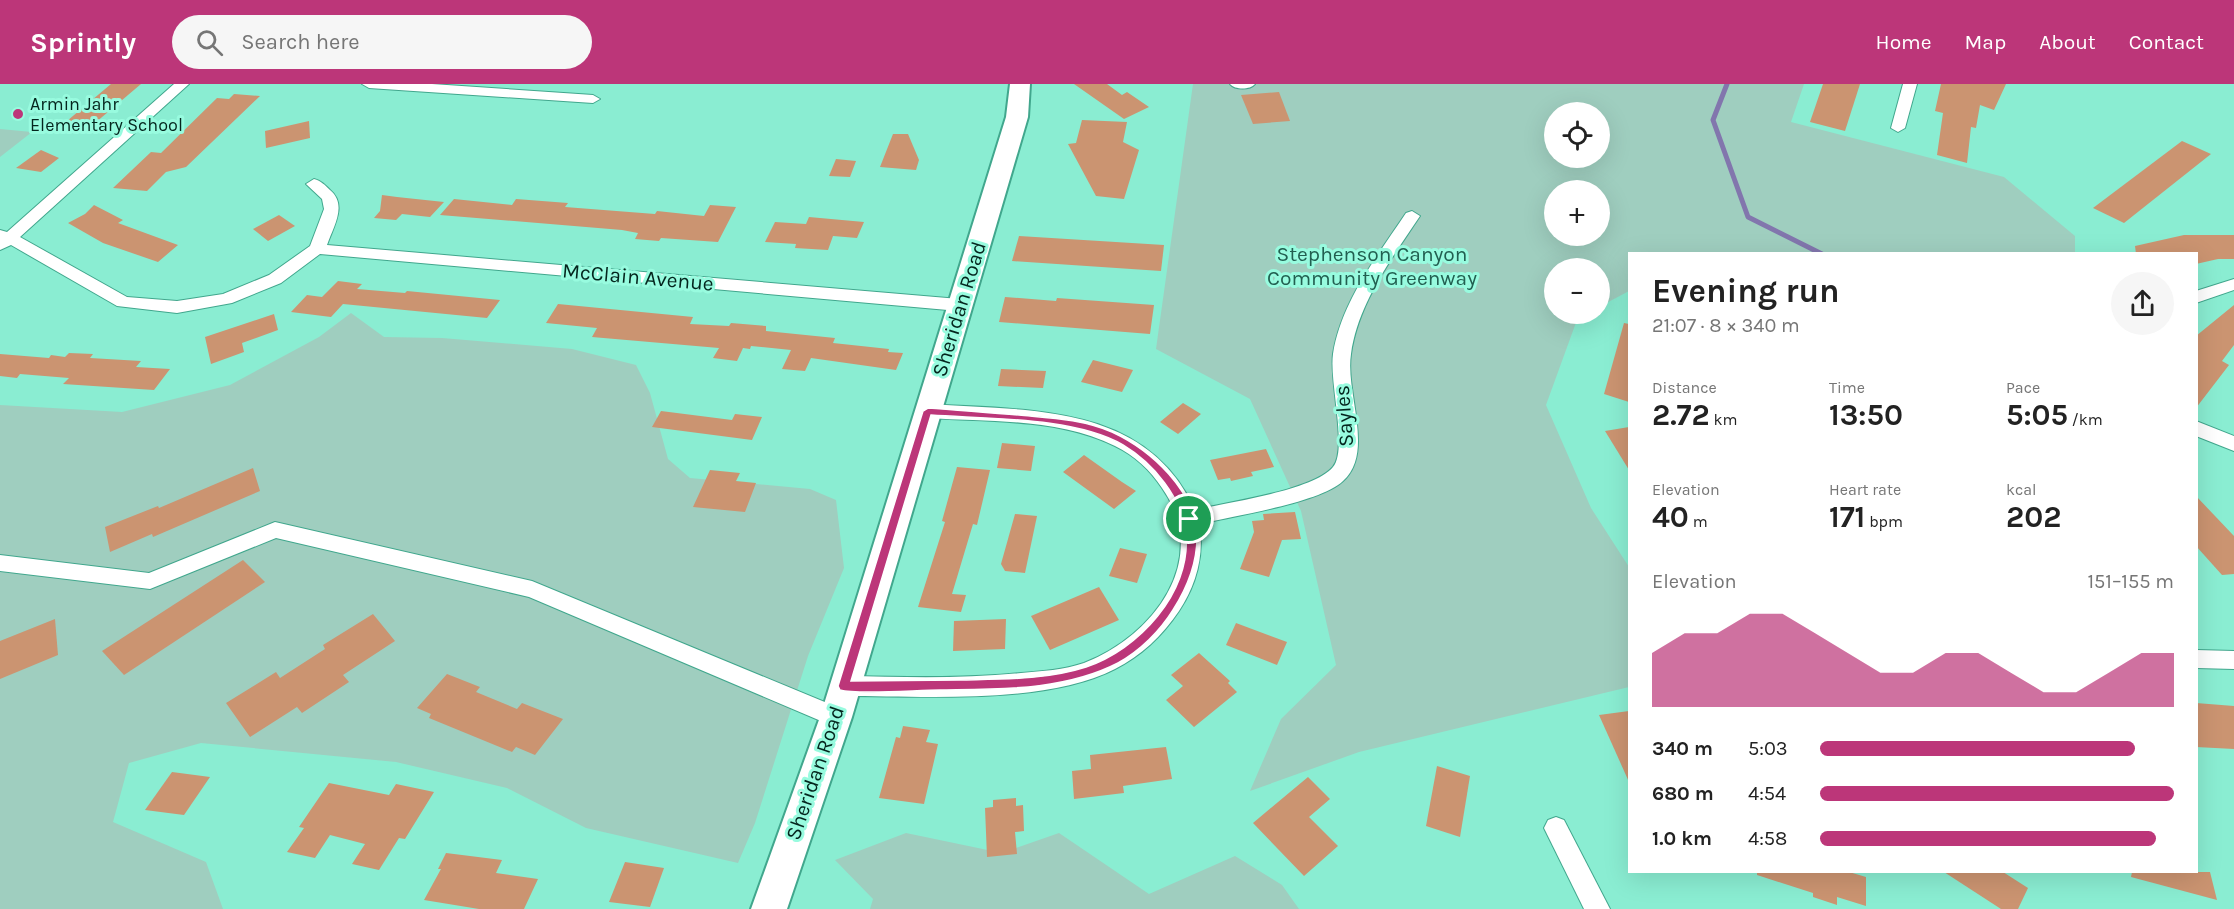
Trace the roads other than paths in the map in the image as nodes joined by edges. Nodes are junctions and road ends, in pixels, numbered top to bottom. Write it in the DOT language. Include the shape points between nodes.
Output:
graph roads {
  1 [pos="182,84"];
  2 [pos="369,84"];
  3 [pos="1020,84"];
  4 [pos="1237,84"];
  5 [pos="1248,84"];
  6 [pos="1910,84"];
  7 [pos="491,89"];
  8 [pos="592,99"];
  9 [pos="1898,128"];
  10 [pos="314,184"];
  11 [pos="1412,216"];
  12 [pos="3,240"];
  13 [pos="317,249"];
  14 [pos="2234,284"];
  15 [pos="2198,296"];
  16 [pos="959,305"];
  17 [pos="928,411"];
  18 [pos="2198,429"];
  19 [pos="2234,444"];
  20 [pos="1189,519"];
  21 [pos="0,563"];
  22 [pos="2198,659"];
  23 [pos="2234,660"];
  24 [pos="844,686"];
  25 [pos="836,717"];
  26 [pos="1556,828"];
  27 [pos="769,909"];
  28 [pos="1597,909"];
  1 -- 12 [label="street"];
  2 -- 7 [label="street"];
  3 -- 16 [label="main road, Sheridan Road" via="1017,117"];
  4 -- 5 [label="street"];
  6 -- 9 [label="street"];
  7 -- 8 [label="street" via="526,96"];
  10 -- 13 [label="street" via="329,197 332,209"];
  11 -- 20 [label="street, Sayles" via="1350,322 1340,373 1348,456 1339,475 1309,491"];
  12 -- 13 [label="street" via="123,302 177,306 226,299 275,279"];
  13 -- 16 [label="street, McClain Avenue"];
  14 -- 15 [label="street"];
  16 -- 17 [label="main road, Sheridan Road"];
  17 -- 20 [label="street" via="1064,422 1107,434 1126,443 1164,476"];
  17 -- 24 [label="main road, Sheridan Road"];
  18 -- 19 [label="street"];
  20 -- 24 [label="street" via="1190,558 1181,587 1143,639 1115,659 1066,676 1005,684"];
  21 -- 25 [label="street" via="150,581 274,530 532,589"];
  22 -- 23 [label="street"];
  24 -- 25 [label="main road, Sheridan Road"];
  25 -- 27 [label="main road, Sheridan Road"];
  26 -- 28 [label="street"];
}
